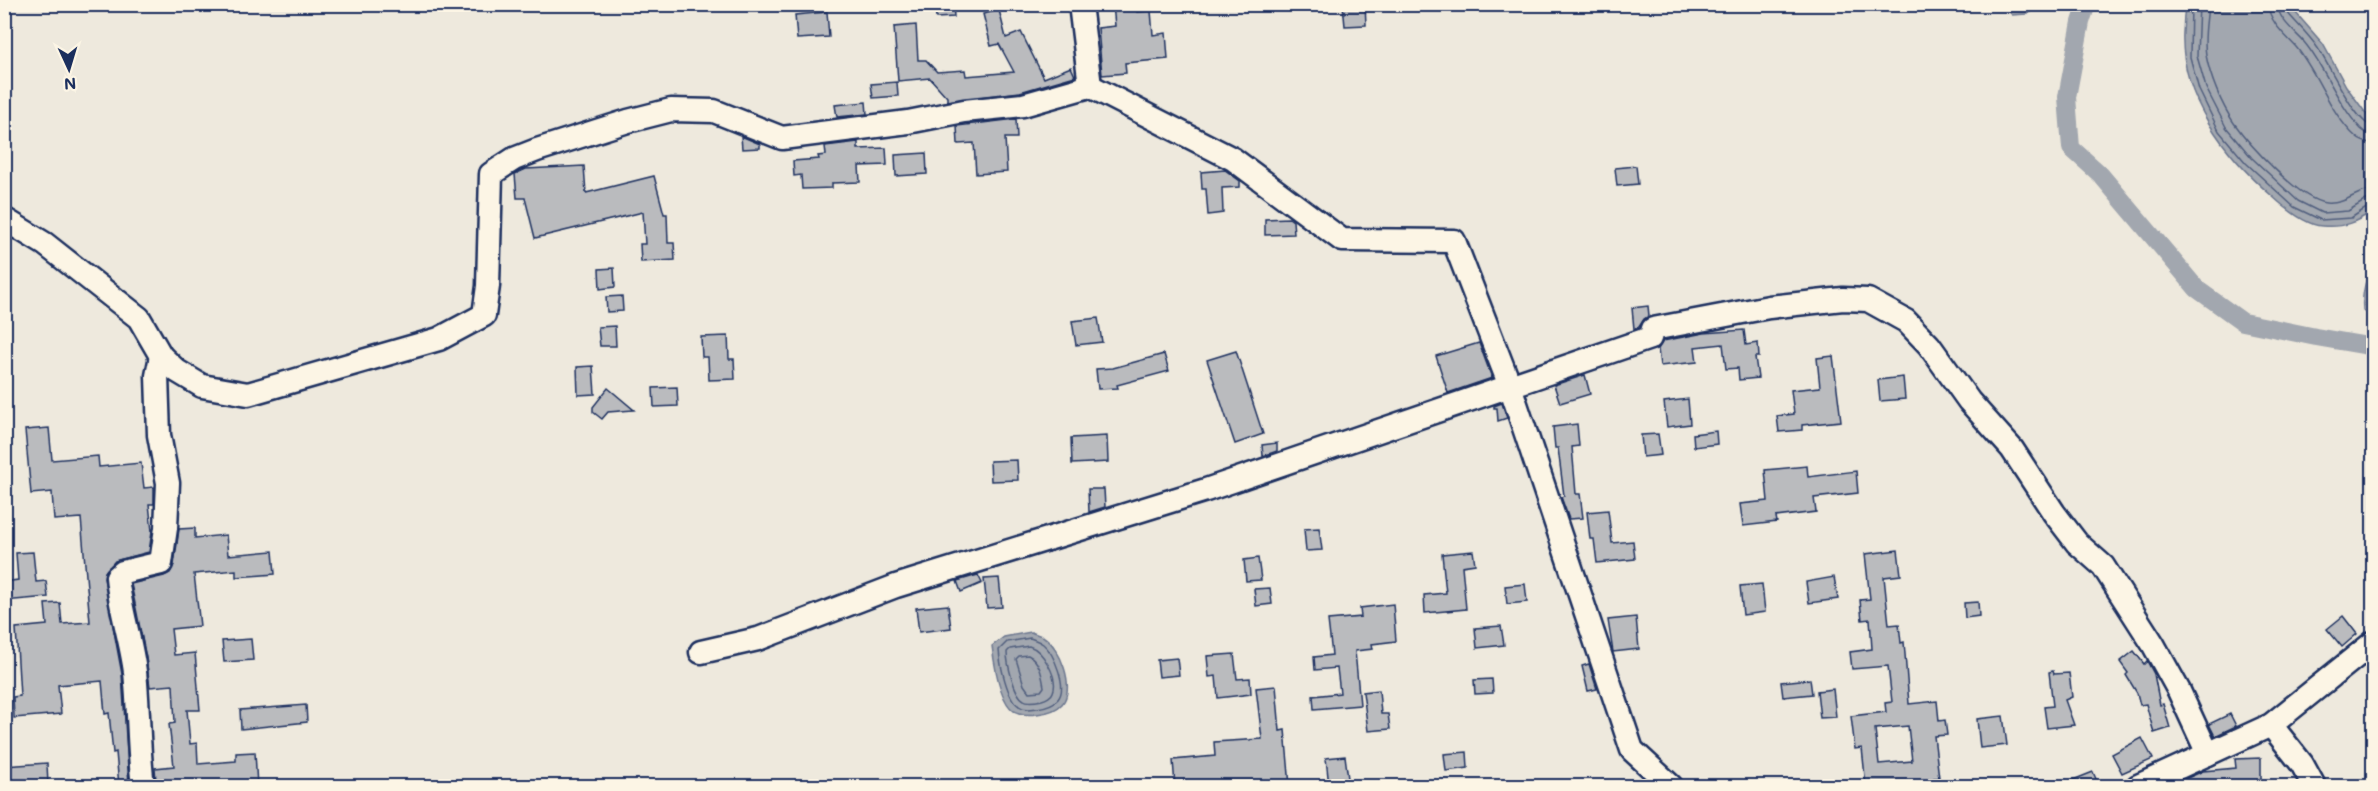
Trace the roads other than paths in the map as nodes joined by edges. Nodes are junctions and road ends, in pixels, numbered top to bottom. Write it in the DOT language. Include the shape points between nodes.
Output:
graph roads {
  1 [pos="1080,4"];
  2 [pos="1090,86"];
  3 [pos="4,219"];
  4 [pos="161,356"];
  5 [pos="1510,386"];
  6 [pos="2373,642"];
  7 [pos="701,652"];
  8 [pos="2271,725"];
  9 [pos="2208,754"];
  10 [pos="143,786"];
  11 [pos="1671,786"];
  12 [pos="2138,786"];
  13 [pos="2314,786"];
  1 -- 2 [label="street"];
  2 -- 4 [label="street" via="1023,105 782,138 714,111 671,110 628,121 537,150 490,174 484,315 439,339 248,394 202,386"];
  2 -- 5 [label="street" via="1233,159 1342,240 1454,241"];
  3 -- 4 [label="street" via="45,244 139,318"];
  4 -- 10 [label="street" via="157,376 159,435 168,483 161,563 117,577 135,670"];
  5 -- 7 [label="street" via="1206,490 896,586 758,639"];
  5 -- 9 [label="street" via="1650,338 1653,329 1769,307 1868,300 1906,321 1929,345 2012,449 2077,543 2103,566 2153,644"];
  5 -- 11 [label="street" via="1632,750"];
  6 -- 8 [label="street"];
  8 -- 9 [label="street"];
  8 -- 13 [label="street"];
  9 -- 12 [label="street"];
}
